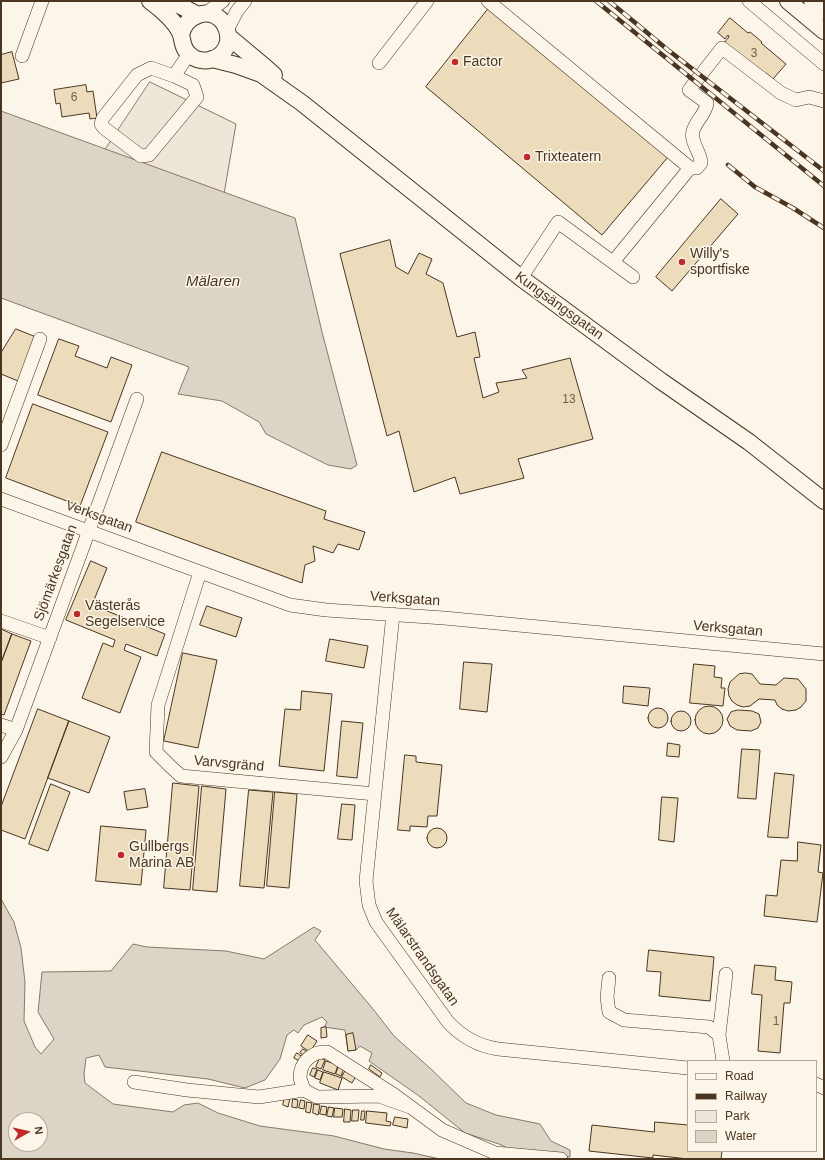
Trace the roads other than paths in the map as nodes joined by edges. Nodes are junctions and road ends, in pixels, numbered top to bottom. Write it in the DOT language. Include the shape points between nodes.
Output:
graph roads {
  1 [pos="42,1"];
  2 [pos="150,1"];
  3 [pos="171,1"];
  4 [pos="224,1"];
  5 [pos="245,1"];
  6 [pos="427,1"];
  7 [pos="488,1"];
  8 [pos="749,1"];
  9 [pos="788,1"];
  10 [pos="812,1"];
  11 [pos="824,11"];
  12 [pos="202,14"];
  13 [pos="824,31"];
  14 [pos="228,33"];
  15 [pos="181,35"];
  16 [pos="189,54"];
  17 [pos="22,56"];
  18 [pos="212,59"];
  19 [pos="379,63"];
  20 [pos="824,64"];
  21 [pos="174,76"];
  22 [pos="824,101"];
  23 [pos="302,103"];
  24 [pos="690,168"];
  25 [pos="613,262"];
  26 [pos="633,277"];
  27 [pos="520,278"];
  28 [pos="40,340"];
  29 [pos="138,399"];
  30 [pos="1,444"];
  31 [pos="1,499"];
  32 [pos="824,500"];
  33 [pos="89,531"];
  34 [pos="200,572"];
  35 [pos="393,614"];
  36 [pos="1,620"];
  37 [pos="50,638"];
  38 [pos="824,654"];
  39 [pos="1,725"];
  40 [pos="16,730"];
  41 [pos="1,757"];
  42 [pos="375,794"];
  43 [pos="726,974"];
  44 [pos="609,978"];
  45 [pos="719,1035"];
  46 [pos="723,1060"];
  47 [pos="687,1068"];
  48 [pos="134,1082"];
  49 [pos="304,1090"];
  50 [pos="410,1107"];
  51 [pos="561,1159"];
  1 -- 17 [label="street"];
  2 -- 15 [label="main road" via="165,12"];
  3 -- 12 [label="main road"];
  4 -- 12 [label="street"];
  5 -- 14 [label="street" via="237,11"];
  6 -- 19 [label="street"];
  7 -- 24 [label="street"];
  8 -- 20 [label="street"];
  9 -- 13 [label="main road"];
  10 -- 11 [label="main road"];
  12 -- 14 [label="main road" via="214,15 220,19"];
  12 -- 15 [label="main road" via="185,23"];
  14 -- 18 [label="main road" via="225,49"];
  14 -- 23 [label="main road, Kungsängsgatan"];
  15 -- 16 [label="main road" via="182,44"];
  16 -- 18 [label="main road" via="206,61"];
  16 -- 21 [label="street"];
  18 -- 23 [label="main road, Kungsängsgatan" via="261,74"];
  21 -- 21 [label="street" via="193,85 197,97 149,155 141,156 101,124 137,75 151,68"];
  22 -- 24 [label="street" via="809,97 796,100 781,93 722,48 689,90 707,103 707,108 693,131 694,145 701,156 701,164 697,168"];
  23 -- 27 [label="main road, Kungsängsgatan"];
  24 -- 25 [label="street"];
  25 -- 26 [label="street"];
  25 -- 27 [label="street" via="558,222"];
  27 -- 32 [label="main road, Kungsängsgatan" via="749,442"];
  28 -- 30 [label="street"];
  29 -- 33 [label="street, Sjömärkesgatan"];
  31 -- 33 [label="street, Verksgatan"];
  33 -- 34 [label="street, Verksgatan"];
  33 -- 37 [label="street, Sjömärkesgatan"];
  34 -- 35 [label="street, Verksgatan" via="290,605"];
  34 -- 42 [label="street, Varvsgränd" via="158,705 156,752 181,776"];
  35 -- 38 [label="street, Verksgatan"];
  35 -- 42 [label="street, Mälarstrandsgatan"];
  36 -- 37 [label="street"];
  37 -- 40 [label="street, Sjömärkesgatan"];
  39 -- 40 [label="street"];
  40 -- 41 [label="street, Sjömärkesgatan"];
  42 -- 47 [label="street, Mälarstrandsgatan" via="366,881 371,911 382,933 456,1031 470,1040 492,1048"];
  43 -- 45 [label="street"];
  44 -- 45 [label="street" via="609,1012 624,1020 708,1027"];
  45 -- 46 [label="street"];
  48 -- 49 [label="street" via="259,1097"];
  49 -- 50 [label="street" via="317,1097 379,1096"];
  49 -- 50 [label="street" via="300,1079 301,1066 318,1051 327,1052"];
  50 -- 51 [label="street" via="442,1130 495,1153"];
}
